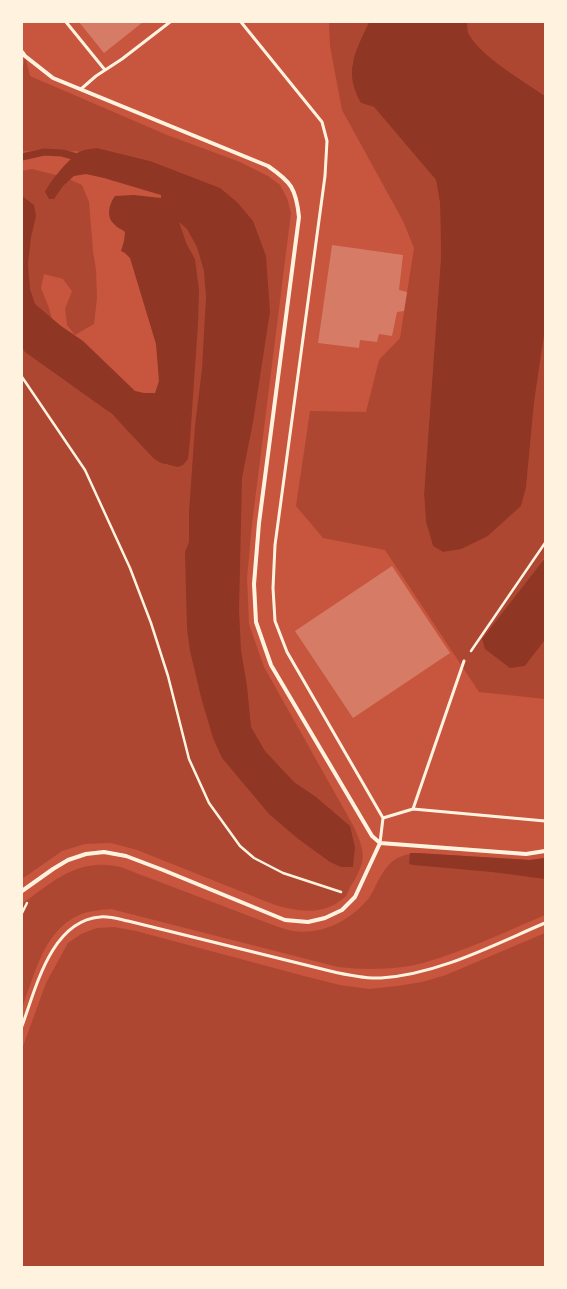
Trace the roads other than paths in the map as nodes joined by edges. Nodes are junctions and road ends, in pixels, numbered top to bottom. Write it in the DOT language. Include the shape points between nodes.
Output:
graph roads {
  1 [pos="66,22"];
  2 [pos="170,22"];
  3 [pos="241,22"];
  4 [pos="23,55"];
  5 [pos="105,70"];
  6 [pos="81,89"];
  7 [pos="464,661"];
  8 [pos="413,809"];
  9 [pos="383,818"];
  10 [pos="545,821"];
  11 [pos="380,843"];
  12 [pos="545,852"];
  13 [pos="22,891"];
  14 [pos="545,923"];
  15 [pos="22,1026"];
  1 -- 5 [label="lane"];
  2 -- 5 [label="lane"];
  3 -- 9 [label="lane" via="322,122 327,141 324,184 276,545 272,588 275,621 287,652"];
  4 -- 6 [label="street" via="53,78"];
  5 -- 6 [label="lane"];
  6 -- 11 [label="street" via="268,166 282,176 292,188 297,200 298,217 259,523 254,584 256,622 271,665 372,836"];
  7 -- 8 [label="lane"];
  8 -- 9 [label="lane"];
  8 -- 10 [label="lane"];
  9 -- 11 [label="lane"];
  11 -- 12 [label="street" via="526,854"];
  11 -- 13 [label="street" via="355,897 342,910 308,922 285,920 126,856 104,852 68,860"];
  14 -- 15 [label="lane" via="422,972 380,978 342,974 128,920 100,917 71,928 59,939 40,976"];
}
